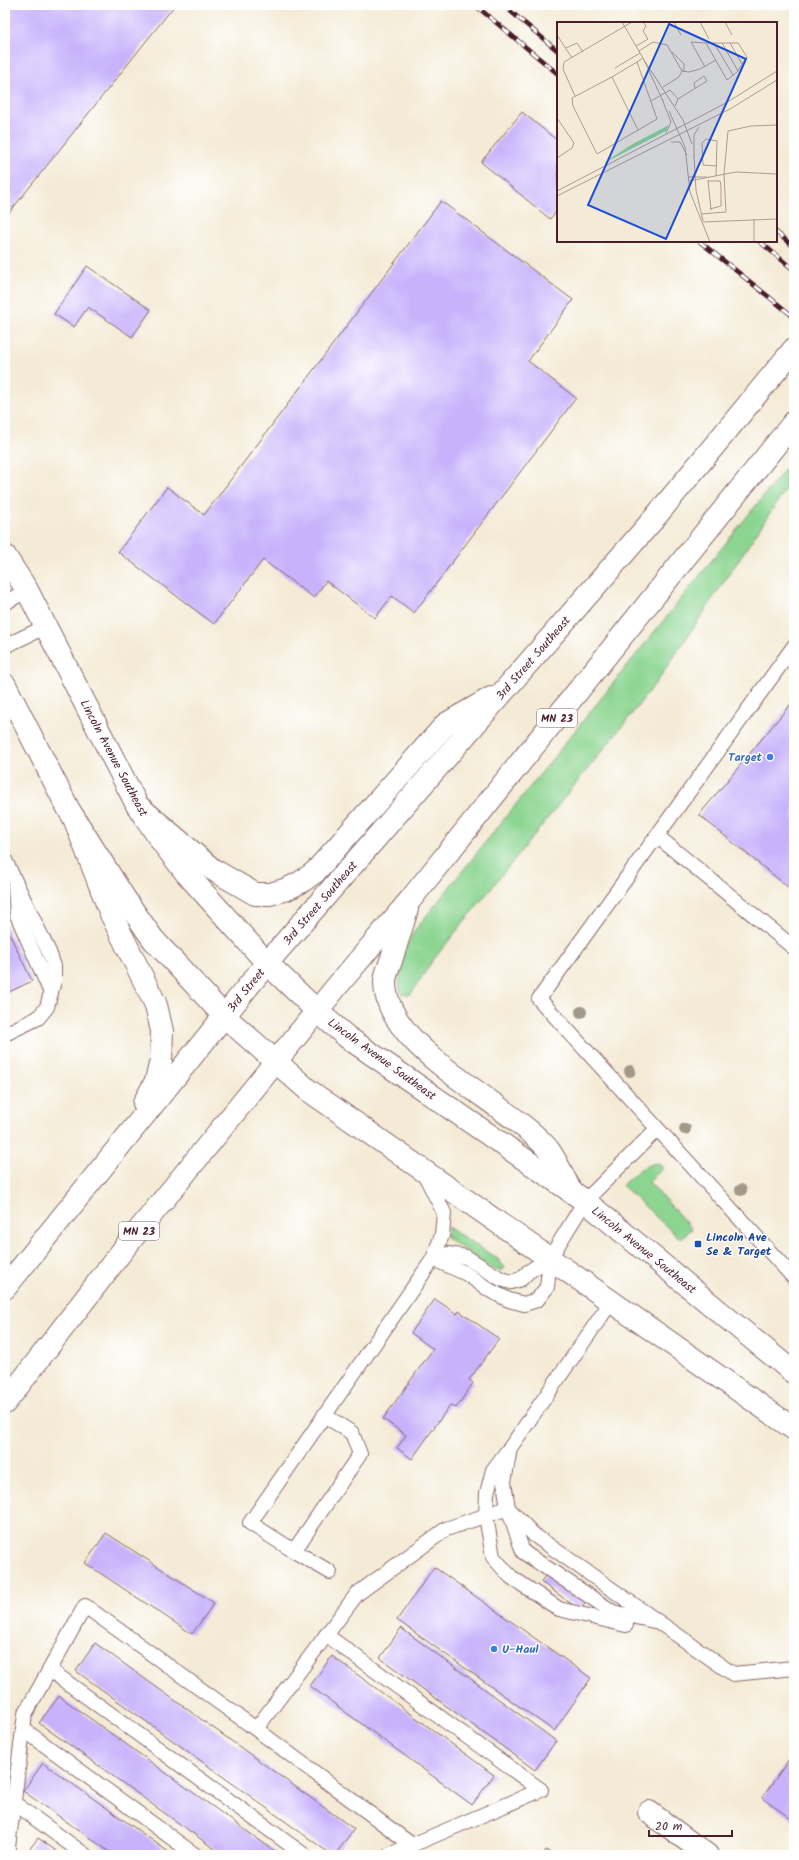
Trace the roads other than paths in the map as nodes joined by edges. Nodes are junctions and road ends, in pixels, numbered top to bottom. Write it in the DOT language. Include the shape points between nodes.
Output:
graph roads {
  1 [pos="794,349"];
  2 [pos="794,422"];
  3 [pos="5,556"];
  4 [pos="26,590"];
  5 [pos="5,603"];
  6 [pos="45,627"];
  7 [pos="5,646"];
  8 [pos="794,646"];
  9 [pos="5,685"];
  10 [pos="508,688"];
  11 [pos="137,805"];
  12 [pos="74,818"];
  13 [pos="657,836"];
  14 [pos="5,860"];
  15 [pos="410,900"];
  16 [pos="794,948"];
  17 [pos="267,963"];
  18 [pos="317,1011"];
  19 [pos="224,1016"];
  20 [pos="5,1034"];
  21 [pos="276,1061"];
  22 [pos="657,1128"];
  23 [pos="120,1146"];
  24 [pos="423,1171"];
  25 [pos="578,1196"];
  26 [pos="550,1258"];
  27 [pos="433,1259"];
  28 [pos="794,1278"];
  29 [pos="5,1288"];
  30 [pos="611,1302"];
  31 [pos="794,1372"];
  32 [pos="5,1403"];
  33 [pos="324,1415"];
  34 [pos="794,1430"];
  35 [pos="510,1448"];
  36 [pos="508,1508"];
  37 [pos="486,1516"];
  38 [pos="294,1551"];
  39 [pos="330,1572"];
  40 [pos="660,1623"];
  41 [pos="326,1635"];
  42 [pos="681,1637"];
  43 [pos="794,1668"];
  44 [pos="50,1670"];
  45 [pos="23,1729"];
  46 [pos="256,1729"];
  47 [pos="14,1803"];
  48 [pos="649,1812"];
  49 [pos="412,1845"];
  50 [pos="7,1855"];
  51 [pos="84,1855"];
  52 [pos="195,1855"];
  53 [pos="304,1855"];
  54 [pos="389,1855"];
  55 [pos="707,1855"];
  1 -- 10 [label="main road, 3rd Street Southeast" via="662,509"];
  2 -- 15 [label="main road, MN 23"];
  3 -- 4 [label="main road, Lincoln Avenue Southeast"];
  4 -- 5 [label="lane"];
  4 -- 6 [label="main road, Lincoln Avenue Southeast"];
  6 -- 7 [label="lane"];
  6 -- 11 [label="main road, Lincoln Avenue Southeast"];
  8 -- 13 [label="lane"];
  9 -- 12 [label="main road"];
  10 -- 11 [label="main road" via="446,724 315,872 287,890 255,894 212,869"];
  10 -- 17 [label="main road, 3rd Street Southeast"];
  11 -- 17 [label="main road, Lincoln Avenue Southeast" via="186,873"];
  12 -- 19 [label="main road" via="153,939"];
  12 -- 23 [label="main road" via="111,914 156,1005 162,1031 161,1060 156,1081"];
  13 -- 16 [label="lane"];
  13 -- 22 [label="lane" via="539,999"];
  14 -- 20 [label="lane" via="54,966 54,981 47,1007 38,1018"];
  15 -- 18 [label="main road, MN 23"];
  15 -- 25 [label="main road" via="384,980 387,1002 402,1027 430,1056 463,1083 512,1116 548,1150"];
  17 -- 18 [label="main road, Lincoln Avenue Southeast"];
  17 -- 19 [label="main road, 3rd Street"];
  18 -- 21 [label="main road, MN 23"];
  18 -- 25 [label="main road, Lincoln Avenue Southeast" via="347,1037"];
  19 -- 21 [label="main road"];
  19 -- 23 [label="main road, 3rd Street"];
  21 -- 24 [label="main road" via="308,1090"];
  21 -- 32 [label="main road, MN 23" via="126,1246"];
  22 -- 25 [label="lane"];
  22 -- 28 [label="lane"];
  23 -- 29 [label="main road"];
  24 -- 26 [label="main road"];
  24 -- 27 [label="lane" via="444,1213 442,1235"];
  25 -- 26 [label="lane"];
  25 -- 31 [label="main road, Lincoln Avenue Southeast"];
  26 -- 27 [label="lane" via="521,1279 511,1282 501,1279 466,1257 448,1254"];
  26 -- 27 [label="lane" via="547,1287 537,1300 524,1304 509,1300 465,1273"];
  26 -- 30 [label="main road"];
  27 -- 33 [label="lane"];
  30 -- 34 [label="main road"];
  30 -- 35 [label="lane"];
  33 -- 38 [label="lane" via="352,1433 360,1454"];
  33 -- 38 [label="lane" via="250,1523"];
  35 -- 36 [label="lane" via="504,1482"];
  35 -- 37 [label="lane" via="493,1470 487,1493"];
  36 -- 37 [label="lane"];
  36 -- 40 [label="lane" via="534,1535"];
  36 -- 40 [label="lane" via="523,1552 613,1612"];
  37 -- 41 [label="lane" via="446,1529 357,1594"];
  37 -- 42 [label="lane" via="493,1557 511,1577 559,1609"];
  38 -- 39 [label="lane"];
  40 -- 42 [label="lane"];
  41 -- 46 [label="lane"];
  41 -- 49 [label="lane" via="541,1790"];
  42 -- 43 [label="lane" via="733,1674"];
  44 -- 45 [label="lane" via="25,1714"];
  44 -- 46 [label="lane" via="85,1606"];
  44 -- 53 [label="lane"];
  45 -- 47 [label="lane"];
  45 -- 52 [label="lane"];
  46 -- 49 [label="lane"];
  47 -- 50 [label="lane"];
  47 -- 51 [label="lane"];
  48 -- 55 [label="main road"];
  49 -- 54 [label="lane"];
}
